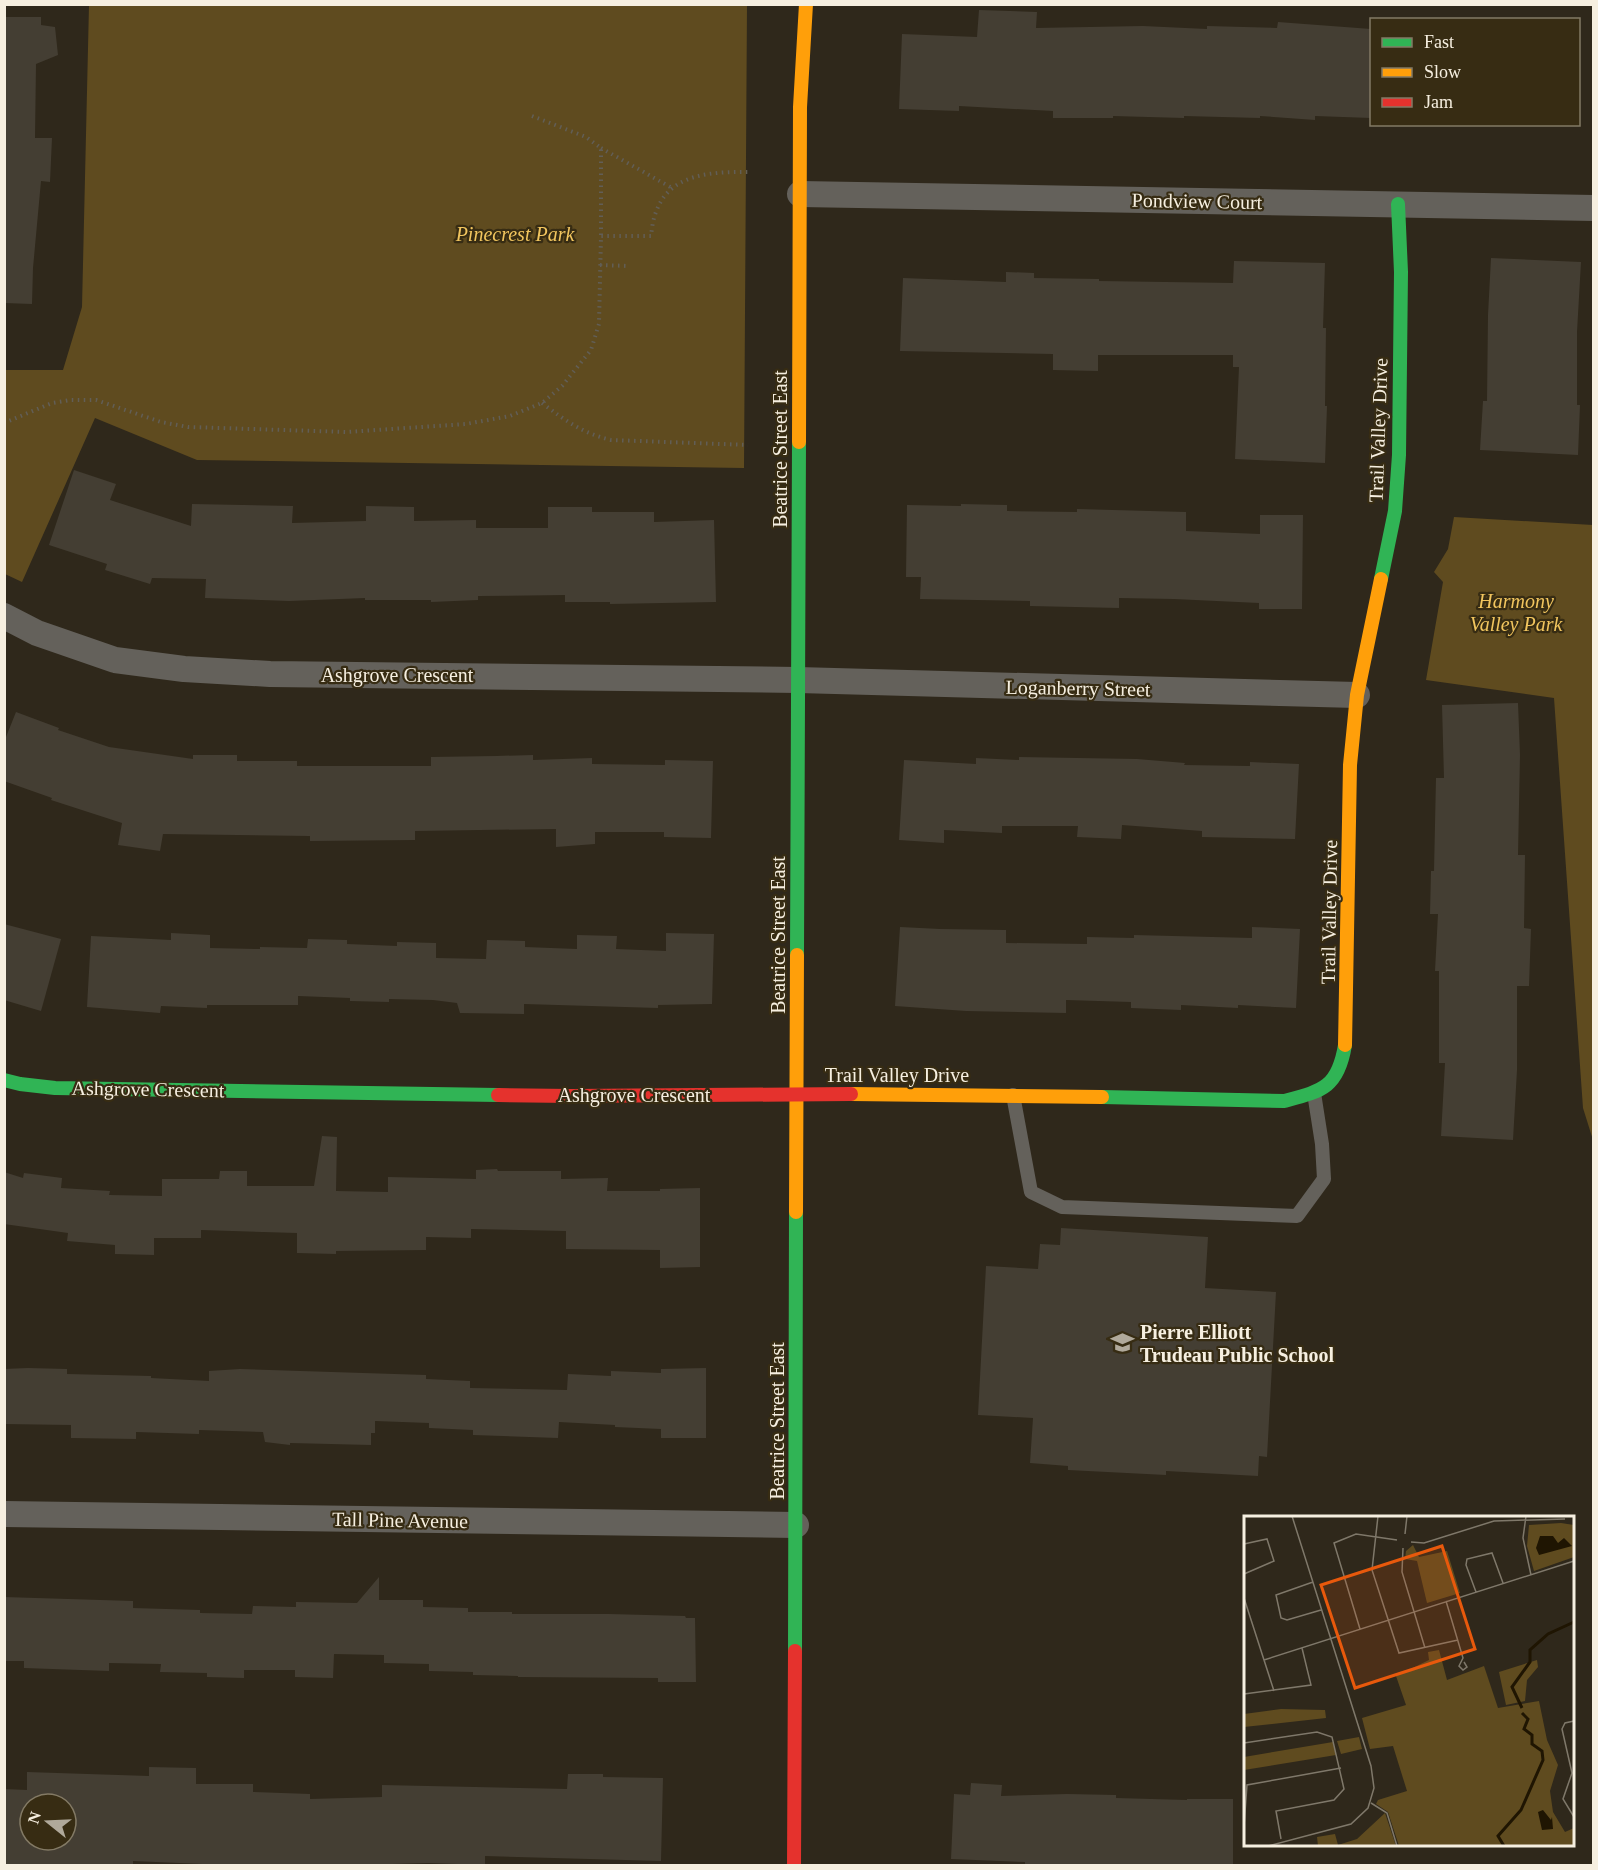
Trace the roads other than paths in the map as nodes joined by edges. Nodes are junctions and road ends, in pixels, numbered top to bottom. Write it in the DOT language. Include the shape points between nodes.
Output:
graph roads {
  1 [pos="806,4"];
  2 [pos="800,194"];
  3 [pos="1398,204"];
  4 [pos="1593,208"];
  5 [pos="4,616"];
  6 [pos="798,680"];
  7 [pos="1357,695"];
  8 [pos="4,1080"];
  9 [pos="797,1093"];
  10 [pos="1314,1094"];
  11 [pos="1013,1095"];
  12 [pos="4,1514"];
  13 [pos="796,1525"];
  14 [pos="795,1866"];
  1 -- 2 [label="street, Beatrice Street East"];
  2 -- 3 [label="street, Pondview Court"];
  2 -- 6 [label="street, Beatrice Street East"];
  3 -- 4 [label="street, Pondview Court"];
  3 -- 7 [label="street, Trail Valley Drive" via="1400,444 1395,511"];
  5 -- 6 [label="street, Ashgrove Crescent" via="37,633 115,660 184,669 270,674"];
  6 -- 7 [label="street, Loganberry Street"];
  6 -- 9 [label="street, Beatrice Street East"];
  7 -- 10 [label="street, Trail Valley Drive" via="1350,765 1346,1040 1343,1060 1333,1081"];
  8 -- 9 [label="street, Ashgrove Crescent" via="55,1088 571,1096"];
  9 -- 11 [label="street, Trail Valley Drive"];
  9 -- 13 [label="street, Beatrice Street East"];
  10 -- 11 [label="street, Trail Valley Drive" via="1284,1101"];
  10 -- 11 [label="lane" via="1324,1179 1297,1216 1062,1207 1031,1192"];
  12 -- 13 [label="street, Tall Pine Avenue"];
  13 -- 14 [label="street, Beatrice Street East"];
}
